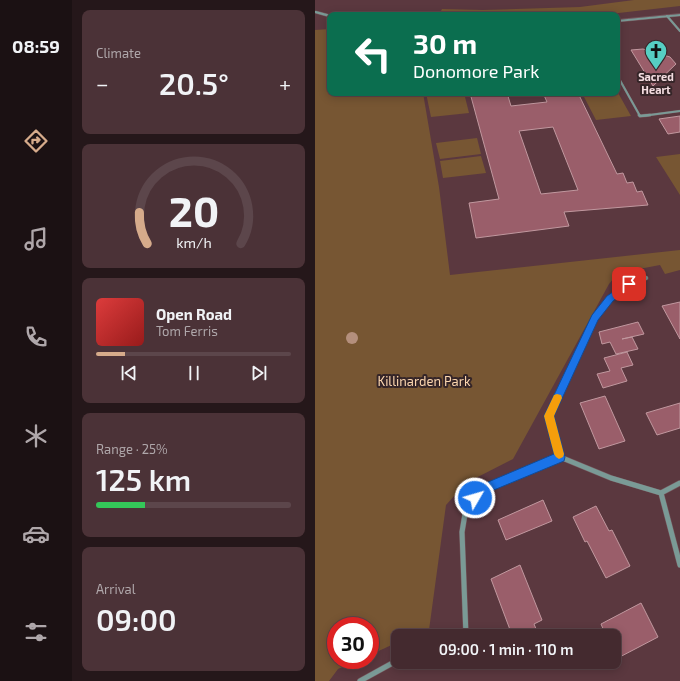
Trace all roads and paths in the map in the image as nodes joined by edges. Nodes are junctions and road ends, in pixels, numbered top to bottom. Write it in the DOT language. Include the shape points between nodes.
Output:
graph roads {
  1 [pos="315,12"];
  2 [pos="327,15"];
  3 [pos="680,15"];
  4 [pos="667,16"];
  5 [pos="620,21"];
  6 [pos="680,31"];
  7 [pos="620,80"];
  8 [pos="680,111"];
  9 [pos="646,278"];
  10 [pos="560,457"];
  11 [pos="680,483"];
  12 [pos="661,493"];
  13 [pos="680,565"];
  14 [pos="466,629"];
  15 [pos="391,664"];
  16 [pos="360,681"];
  1 -- 2 [label="street"];
  3 -- 4 [label="street"];
  4 -- 5 [label="street"];
  4 -- 6 [label="lane"];
  7 -- 8 [label="lane" via="640,116"];
  9 -- 10 [label="street" via="629,284 610,299 595,318 549,416"];
  10 -- 12 [label="street" via="611,478"];
  10 -- 14 [label="street" via="485,489 466,508 462,532"];
  11 -- 12 [label="street"];
  12 -- 13 [label="street"];
  15 -- 16 [label="street"];
}
